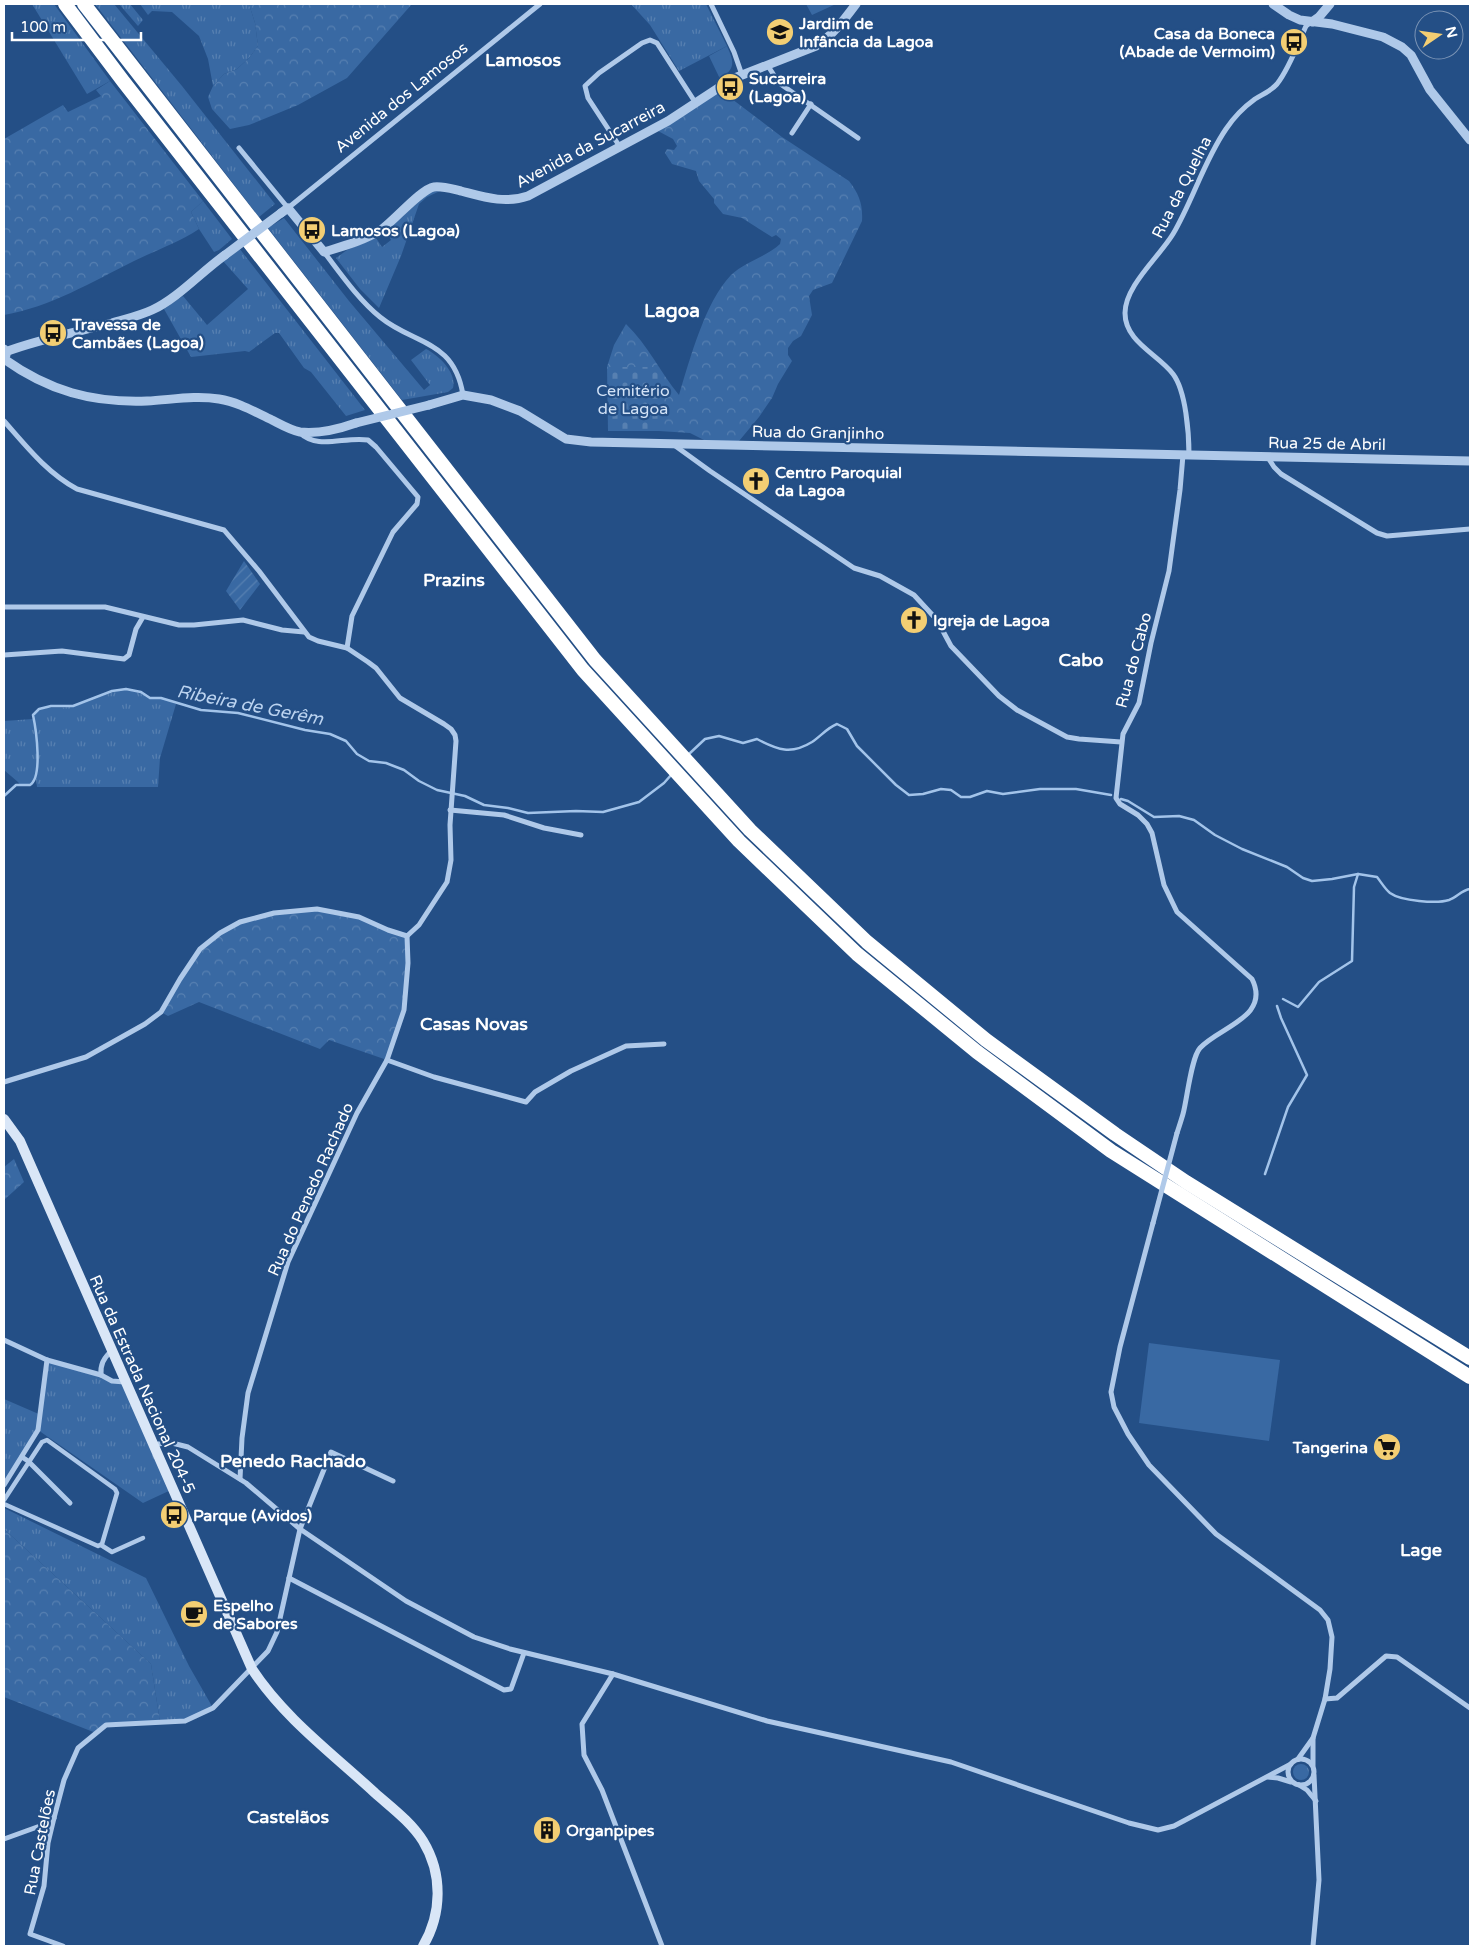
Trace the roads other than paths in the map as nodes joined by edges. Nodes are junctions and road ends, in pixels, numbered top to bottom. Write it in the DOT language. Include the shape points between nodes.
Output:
graph roads {
  1 [pos="65,4"];
  2 [pos="84,4"];
  3 [pos="540,4"];
  4 [pos="711,4"];
  5 [pos="856,4"];
  6 [pos="1274,4"];
  7 [pos="1330,4"];
  8 [pos="1312,22"];
  9 [pos="768,66"];
  10 [pos="742,75"];
  11 [pos="695,102"];
  12 [pos="811,104"];
  13 [pos="792,133"];
  14 [pos="858,138"];
  15 [pos="1470,140"];
  16 [pos="620,146"];
  17 [pos="239,148"];
  18 [pos="285,211"];
  19 [pos="324,252"];
  20 [pos="4,351"];
  21 [pos="463,395"];
  22 [pos="4,421"];
  23 [pos="299,432"];
  24 [pos="674,444"];
  25 [pos="1186,455"];
  26 [pos="1267,456"];
  27 [pos="1470,461"];
  28 [pos="1470,529"];
  29 [pos="4,607"];
  30 [pos="143,617"];
  31 [pos="304,632"];
  32 [pos="348,648"];
  33 [pos="4,655"];
  34 [pos="1121,742"];
  35 [pos="450,810"];
  36 [pos="581,835"];
  37 [pos="407,936"];
  38 [pos="664,1044"];
  39 [pos="387,1060"];
  40 [pos="4,1082"];
  41 [pos="4,1118"];
  42 [pos="4,1340"];
  43 [pos="112,1351"];
  44 [pos="1470,1358"];
  45 [pos="47,1360"];
  46 [pos="102,1376"];
  47 [pos="1470,1377"];
  48 [pos="125,1382"];
  49 [pos="154,1445"];
  50 [pos="22,1457"];
  51 [pos="28,1461"];
  52 [pos="240,1480"];
  53 [pos="393,1481"];
  54 [pos="4,1485"];
  55 [pos="4,1500"];
  56 [pos="70,1503"];
  57 [pos="4,1504"];
  58 [pos="300,1529"];
  59 [pos="143,1538"];
  60 [pos="101,1545"];
  61 [pos="289,1578"];
  62 [pos="524,1653"];
  63 [pos="252,1670"];
  64 [pos="613,1674"];
  65 [pos="1325,1699"];
  66 [pos="1470,1708"];
  67 [pos="1313,1738"];
  68 [pos="1298,1759"];
  69 [pos="1291,1764"];
  70 [pos="1313,1766"];
  71 [pos="1314,1775"];
  72 [pos="1267,1777"];
  73 [pos="1296,1784"];
  74 [pos="1316,1802"];
  75 [pos="54,1818"];
  76 [pos="4,1839"];
  77 [pos="63,1946"];
  78 [pos="422,1946"];
  79 [pos="662,1946"];
  80 [pos="1313,1946"];
  1 -- 47 [label="highway" via="583,670 739,841 856,954 977,1052 1111,1151"];
  2 -- 44 [label="highway" via="596,660 750,830 867,942 986,1040 1114,1134"];
  3 -- 18 [label="street, Avenida dos Lamosos"];
  4 -- 10 [label="street"];
  5 -- 9 [label="street, Avenida da Sucarreira" via="827,39"];
  6 -- 8 [label="street" via="1289,15"];
  7 -- 8 [label="street"];
  8 -- 15 [label="street" via="1383,37 1402,46 1411,55 1430,90"];
  8 -- 25 [label="street, Rua da Quelha" via="1306,26 1276,85 1248,104 1227,127 1174,232 1135,284 1127,301 1125,316 1131,333 1177,380 1185,414"];
  9 -- 10 [label="street, Avenida da Sucarreira"];
  9 -- 12 [label="street" via="779,83"];
  10 -- 11 [label="street, Avenida da Sucarreira"];
  11 -- 16 [label="street, Avenida da Sucarreira"];
  11 -- 16 [label="street" via="657,42 642,43 585,86 588,98"];
  12 -- 13 [label="street"];
  12 -- 14 [label="street"];
  16 -- 19 [label="street, Avenida da Sucarreira" via="517,200 505,201 433,187 368,237"];
  17 -- 18 [label="street"];
  18 -- 19 [label="street"];
  18 -- 20 [label="street, bridge" via="206,268 171,299 152,310"];
  19 -- 21 [label="street" via="380,318 444,354 457,373"];
  20 -- 23 [label="street" via="4,359 19,370 70,394 124,401 217,398 238,404"];
  21 -- 23 [label="street, bridge" via="341,428"];
  21 -- 24 [label="street, Rua do Granjinho" via="492,400 520,411 574,441"];
  22 -- 31 [label="street" via="36,458 77,489 224,530"];
  23 -- 32 [label="street" via="315,442 368,440 418,497 417,504 393,532 352,616"];
  24 -- 25 [label="street, Rua do Granjinho"];
  24 -- 34 [label="street" via="854,568 880,576 914,595 937,620 951,646 1017,710 1067,737"];
  25 -- 26 [label="street, Rua 25 de Abril"];
  25 -- 34 [label="street, Rua do Cabo" via="1169,571 1139,703"];
  26 -- 27 [label="street, Rua 25 de Abril"];
  26 -- 28 [label="street" via="1280,474 1377,533 1387,536"];
  29 -- 30 [label="street" via="105,607"];
  30 -- 31 [label="street" via="194,626 243,620"];
  30 -- 33 [label="street" via="129,655 124,658 62,651"];
  31 -- 32 [label="street" via="313,640"];
  32 -- 35 [label="street" via="376,668 400,698 451,729 456,742"];
  34 -- 65 [label="street, Rua do Cabo, bridge" via="1116,798 1138,815 1152,833 1160,872 1171,901 1190,925 1252,979 1257,995 1248,1013 1200,1048 1120,1347 1112,1392 1114,1407 1150,1465 1216,1534 1320,1610 1328,1620 1332,1637"];
  35 -- 36 [label="street" via="504,815 544,828"];
  35 -- 37 [label="street" via="451,860 447,882 419,925"];
  37 -- 39 [label="street, Rua do Penedo Rachado" via="404,1010"];
  37 -- 40 [label="street" via="359,917 317,909 274,913 240,922 200,949 161,1012 145,1024 86,1057"];
  38 -- 39 [label="street" via="626,1046 571,1071 535,1092 526,1102 434,1077"];
  39 -- 52 [label="street, Rua do Penedo Rachado" via="357,1114 288,1262 248,1393"];
  41 -- 43 [label="main road, Rua da Estrada Nacional 204-5" via="20,1141"];
  42 -- 45 [label="street"];
  43 -- 46 [label="street" via="103,1362"];
  43 -- 48 [label="main road, Rua da Estrada Nacional 204-5"];
  45 -- 46 [label="street"];
  45 -- 50 [label="street" via="38,1430"];
  46 -- 48 [label="street"];
  48 -- 49 [label="main road, Rua da Estrada Nacional 204-5"];
  49 -- 52 [label="street" via="168,1442 188,1447"];
  49 -- 63 [label="main road, Rua da Estrada Nacional 204-5"];
  50 -- 51 [label="street"];
  50 -- 54 [label="street"];
  51 -- 55 [label="street"];
  51 -- 56 [label="street"];
  51 -- 60 [label="street" via="47,1440 115,1489 117,1493"];
  52 -- 58 [label="street"];
  53 -- 58 [label="street, Rua Castelões" via="332,1452"];
  57 -- 60 [label="street" via="94,1545"];
  58 -- 61 [label="street, Rua Castelões"];
  58 -- 62 [label="street" via="406,1602 474,1637"];
  59 -- 60 [label="street" via="112,1552"];
  61 -- 62 [label="street" via="504,1690 511,1689"];
  61 -- 63 [label="street, Rua Castelões" via="277,1632 268,1651"];
  62 -- 64 [label="street"];
  63 -- 75 [label="street, Rua Castelões" via="213,1708 185,1721 106,1725 78,1748 64,1780"];
  63 -- 78 [label="main road, Rua da Estrada Nacional 204-5" via="276,1702 408,1823 424,1842 434,1866 438,1892 433,1926"];
  64 -- 72 [label="street" via="768,1720 951,1762 1128,1823 1158,1830 1174,1826"];
  64 -- 79 [label="street" via="582,1724 584,1755 602,1790"];
  65 -- 66 [label="street" via="1337,1698 1391,1655"];
  65 -- 67 [label="street"];
  67 -- 68 [label="street"];
  67 -- 70 [label="street"];
  68 -- 69 [label="street"];
  68 -- 70 [label="street"];
  69 -- 72 [label="street"];
  69 -- 73 [label="street" via="1288,1772"];
  70 -- 71 [label="street"];
  71 -- 73 [label="street" via="1309,1782"];
  71 -- 74 [label="street"];
  72 -- 73 [label="street"];
  73 -- 74 [label="street" via="1307,1790"];
  74 -- 80 [label="street" via="1319,1880"];
  75 -- 76 [label="street"];
  75 -- 77 [label="street, Rua Castelões" via="44,1886 30,1934"];
}
